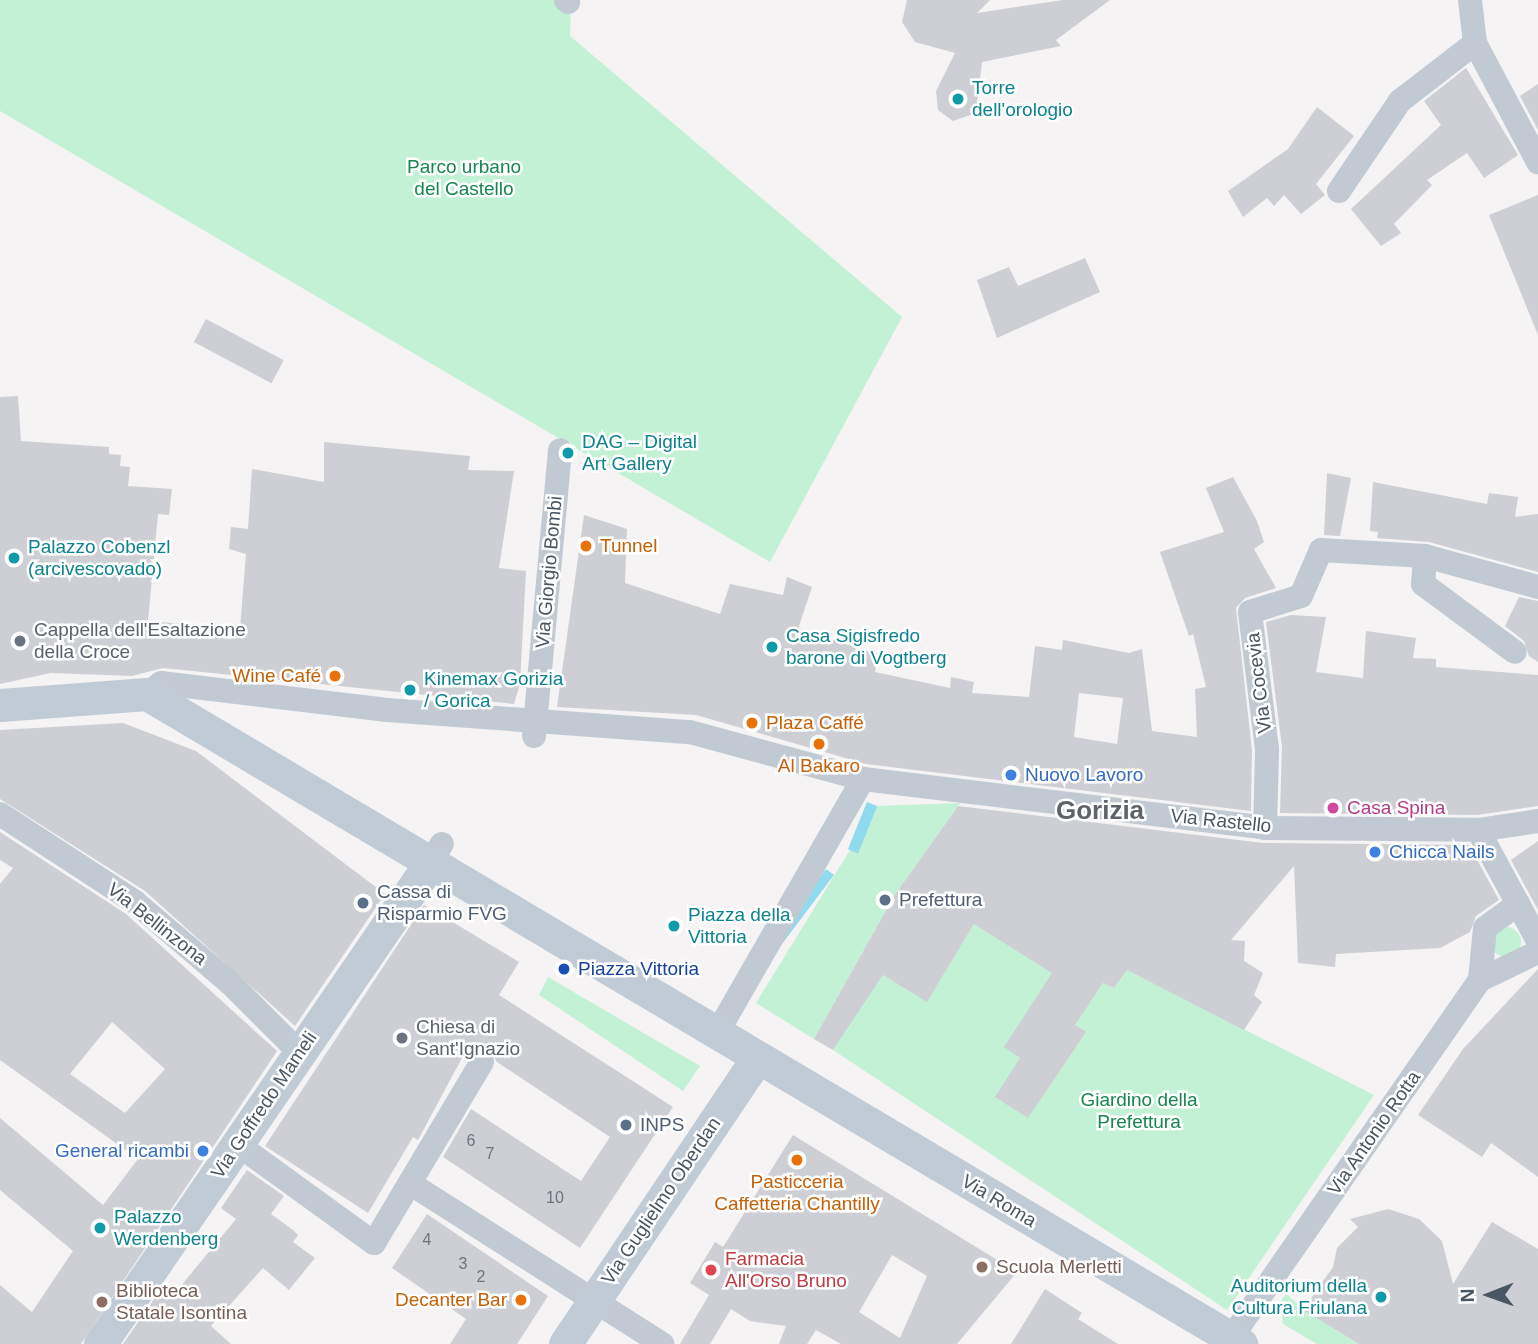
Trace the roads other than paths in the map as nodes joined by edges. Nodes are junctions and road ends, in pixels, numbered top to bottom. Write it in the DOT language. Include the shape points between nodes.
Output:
graph roads {
  1 [pos="1470,0"];
  2 [pos="1475,43"];
  3 [pos="1538,162"];
  4 [pos="1339,191"];
  5 [pos="560,450"];
  6 [pos="1424,556"];
  7 [pos="1538,587"];
  8 [pos="1515,652"];
  9 [pos="148,694"];
  10 [pos="0,705"];
  11 [pos="534,729"];
  12 [pos="859,780"];
  13 [pos="0,814"];
  14 [pos="1538,821"];
  15 [pos="1265,828"];
  16 [pos="1478,830"];
  17 [pos="435,855"];
  18 [pos="1518,904"];
  19 [pos="1538,941"];
  20 [pos="1538,952"];
  21 [pos="1480,980"];
  22 [pos="718,1033"];
  23 [pos="299,1052"];
  24 [pos="757,1058"];
  25 [pos="482,1062"];
  26 [pos="237,1144"];
  27 [pos="411,1184"];
  28 [pos="594,1300"];
  29 [pos="1236,1341"];
  30 [pos="100,1344"];
  31 [pos="565,1344"];
  32 [pos="662,1344"];
  1 -- 2 [label="street"];
  2 -- 3 [label="street"];
  2 -- 4 [label="street" via="1400,101"];
  5 -- 11 [label="street, Via Giorgio Bombi"];
  6 -- 7 [label="street, Via Cocevia"];
  6 -- 8 [label="street" via="1423,584"];
  6 -- 15 [label="street, Via Cocevia" via="1321,550 1301,596 1250,612 1267,749"];
  9 -- 10 [label="main road"];
  9 -- 11 [label="street" via="161,683"];
  9 -- 17 [label="main road"];
  11 -- 12 [label="street" via="690,732"];
  12 -- 15 [label="street, Via Rastello"];
  12 -- 22 [label="street"];
  13 -- 23 [label="street, Via Bellinzona" via="135,902 230,983"];
  14 -- 16 [label="street, Via Rastello"];
  15 -- 16 [label="street, Via Rastello"];
  16 -- 18 [label="street"];
  17 -- 22 [label="main road"];
  17 -- 23 [label="main road, Via Goffredo Mameli"];
  18 -- 19 [label="street"];
  18 -- 21 [label="street" via="1485,928"];
  20 -- 21 [label="street, Via Antonio Rotta"];
  21 -- 29 [label="street, Via Antonio Rotta"];
  22 -- 24 [label="main road"];
  23 -- 26 [label="main road, Via Goffredo Mameli"];
  24 -- 28 [label="main road, Via Guglielmo Oberdan"];
  24 -- 29 [label="main road, Via Roma"];
  25 -- 27 [label="street"];
  26 -- 27 [label="street" via="374,1242"];
  26 -- 30 [label="main road, Via Goffredo Mameli"];
  27 -- 28 [label="street"];
  28 -- 31 [label="main road, Via Guglielmo Oberdan"];
  28 -- 32 [label="street"];
}
